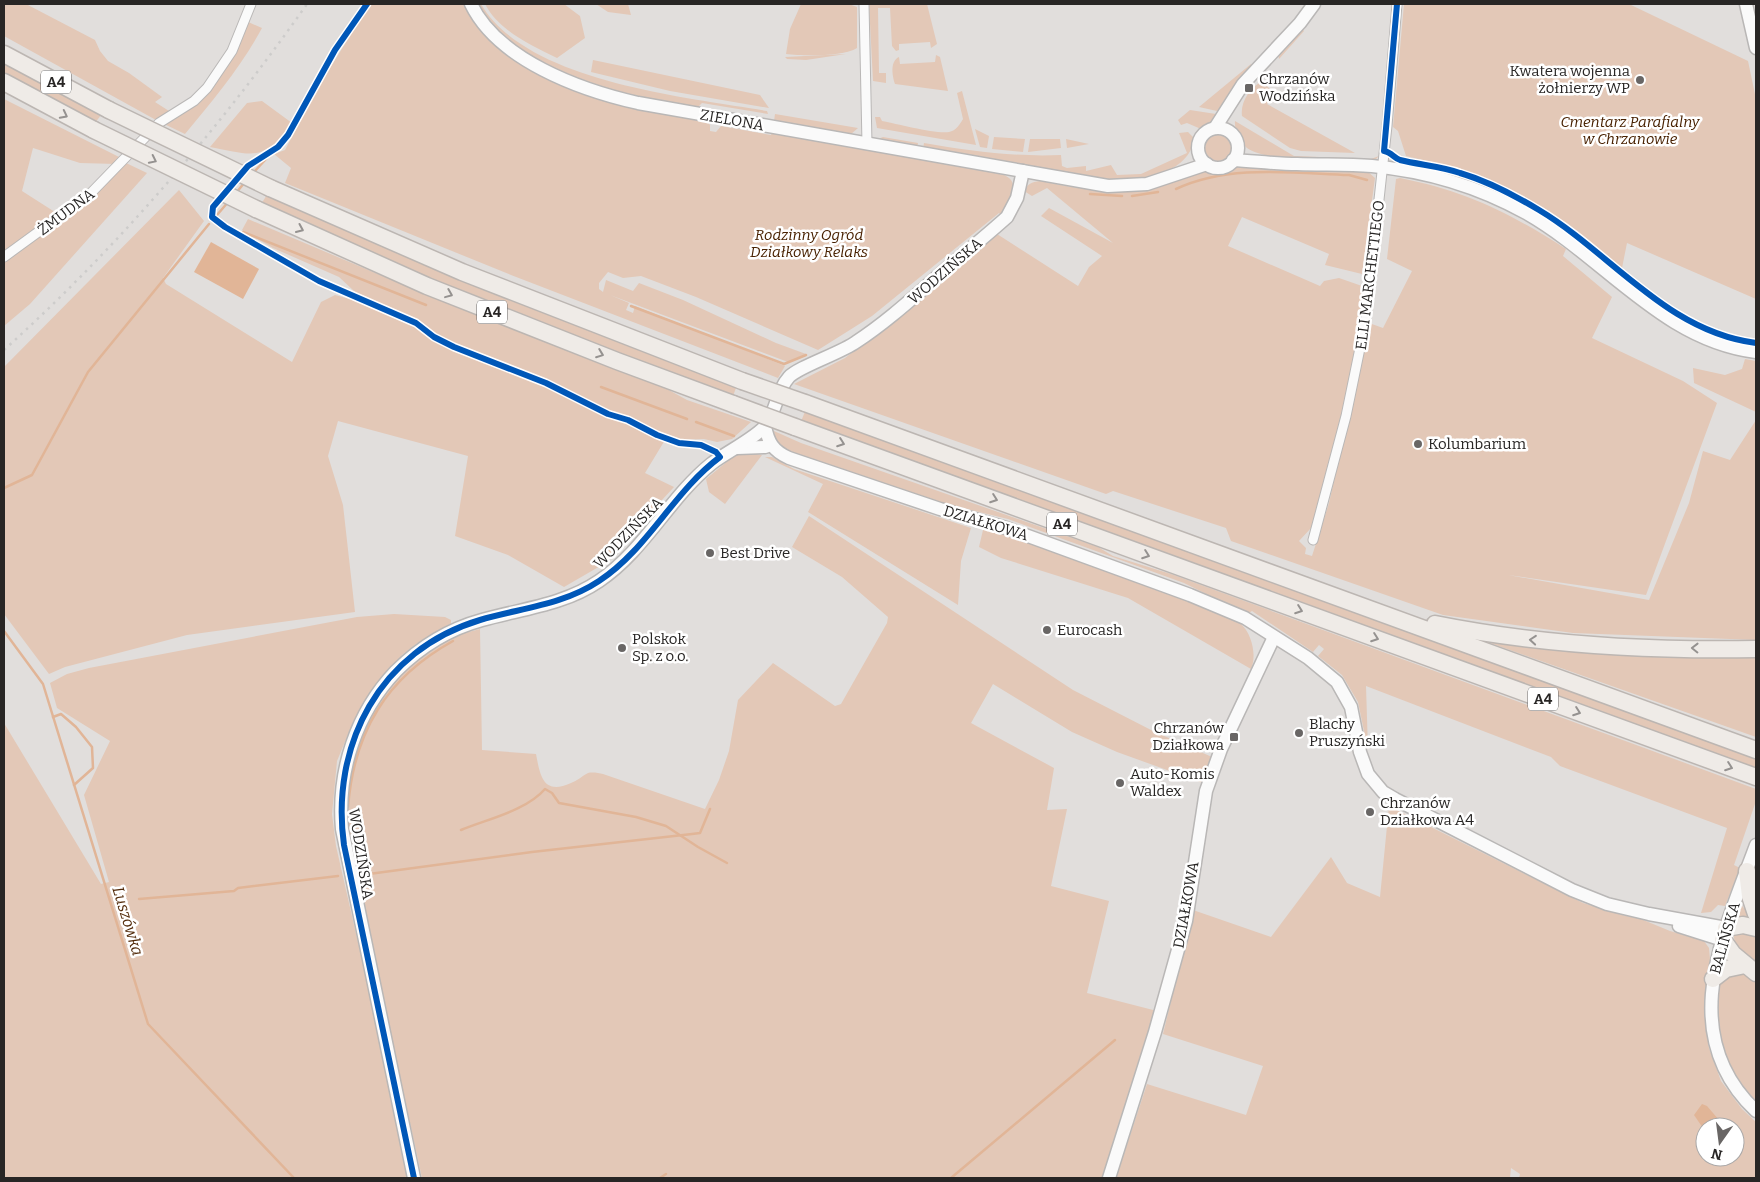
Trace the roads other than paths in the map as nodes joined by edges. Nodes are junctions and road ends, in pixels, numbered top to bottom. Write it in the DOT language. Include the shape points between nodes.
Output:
graph roads {
  1 [pos="251,4"];
  2 [pos="471,4"];
  3 [pos="864,4"];
  4 [pos="1312,4"];
  5 [pos="1397,4"];
  6 [pos="1746,4"];
  7 [pos="1756,48"];
  8 [pos="4,54"];
  9 [pos="4,82"];
  10 [pos="1234,96"];
  11 [pos="1215,128"];
  12 [pos="1231,133"];
  13 [pos="868,144"];
  14 [pos="1237,145"];
  15 [pos="1199,152"];
  16 [pos="1233,160"];
  17 [pos="1272,162"];
  18 [pos="1207,164"];
  19 [pos="1382,167"];
  20 [pos="1023,171"];
  21 [pos="1174,176"];
  22 [pos="4,257"];
  23 [pos="1756,352"];
  24 [pos="765,426"];
  25 [pos="771,445"];
  26 [pos="732,449"];
  27 [pos="1313,540"];
  28 [pos="1384,614"];
  29 [pos="1274,637"];
  30 [pos="1756,649"];
  31 [pos="1756,750"];
  32 [pos="1756,777"];
  33 [pos="1756,845"];
  34 [pos="1747,871"];
  35 [pos="1756,914"];
  36 [pos="1756,928"];
  37 [pos="1724,934"];
  38 [pos="1751,969"];
  39 [pos="1713,979"];
  40 [pos="1756,1111"];
  41 [pos="414,1178"];
  42 [pos="1109,1178"];
  1 -- 22 [label="street, ŻMUDNA" via="232,51 208,88 194,101 158,123 89,195"];
  2 -- 13 [label="street, ZIELONA" via="489,30 507,47 534,64 591,90 638,103"];
  3 -- 13 [label="street"];
  4 -- 10 [label="street"];
  5 -- 19 [label="street, ELLI MARCHETTIEGO"];
  6 -- 7 [label="street"];
  8 -- 28 [label="highway, A4, bridge" via="109,110 270,188 462,272 742,381"];
  9 -- 32 [label="highway, A4, one-way, bridge" via="256,209 433,288 600,355"];
  10 -- 11 [label="street"];
  10 -- 12 [label="street"];
  11 -- 12 [label="street"];
  11 -- 15 [label="street" via="1202,136"];
  12 -- 14 [label="street"];
  13 -- 20 [label="street, ZIELONA"];
  14 -- 16 [label="street"];
  14 -- 17 [label="street"];
  15 -- 18 [label="street"];
  15 -- 21 [label="street"];
  16 -- 17 [label="street"];
  16 -- 18 [label="street" via="1221,167"];
  17 -- 19 [label="street"];
  18 -- 21 [label="street"];
  19 -- 23 [label="street" via="1454,183 1510,205 1566,239 1681,326 1725,346"];
  19 -- 27 [label="street, ELLI MARCHETTIEGO" via="1358,359"];
  20 -- 21 [label="street" via="1118,186 1147,184"];
  20 -- 24 [label="street, WODZIŃSKA" via="1017,198 1007,217 886,321 847,348 789,377"];
  24 -- 25 [label="street"];
  24 -- 26 [label="street, WODZIŃSKA"];
  25 -- 26 [label="street"];
  25 -- 29 [label="street, DZIAŁKOWA" via="789,458 940,509 989,522 1190,595 1235,613"];
  26 -- 41 [label="street, WODZIŃSKA" via="696,477 650,533 601,580 559,600 480,620 425,646 377,694 351,745 340,799 344,845"];
  30 -- 28 [label="highway, one-way" via="1525,639"];
  28 -- 31 [label="highway, A4"];
  29 -- 37 [label="street, DZIAŁKOWA" via="1308,658 1337,682 1351,707 1368,774 1383,792 1572,890 1607,904"];
  29 -- 42 [label="street, DZIAŁKOWA" via="1235,717 1206,791 1186,922"];
  33 -- 34 [label="street, BALIŃSKA"];
  34 -- 35 [label="highway"];
  34 -- 37 [label="street, BALIŃSKA"];
  36 -- 37 [label="highway" via="1743,924"];
  37 -- 38 [label="highway" via="1733,954"];
  37 -- 39 [label="street, BALIŃSKA"];
  38 -- 39 [label="highway" via="1726,969"];
  39 -- 40 [label="street, BALIŃSKA" via="1711,1012 1715,1044 1727,1076"];
}
